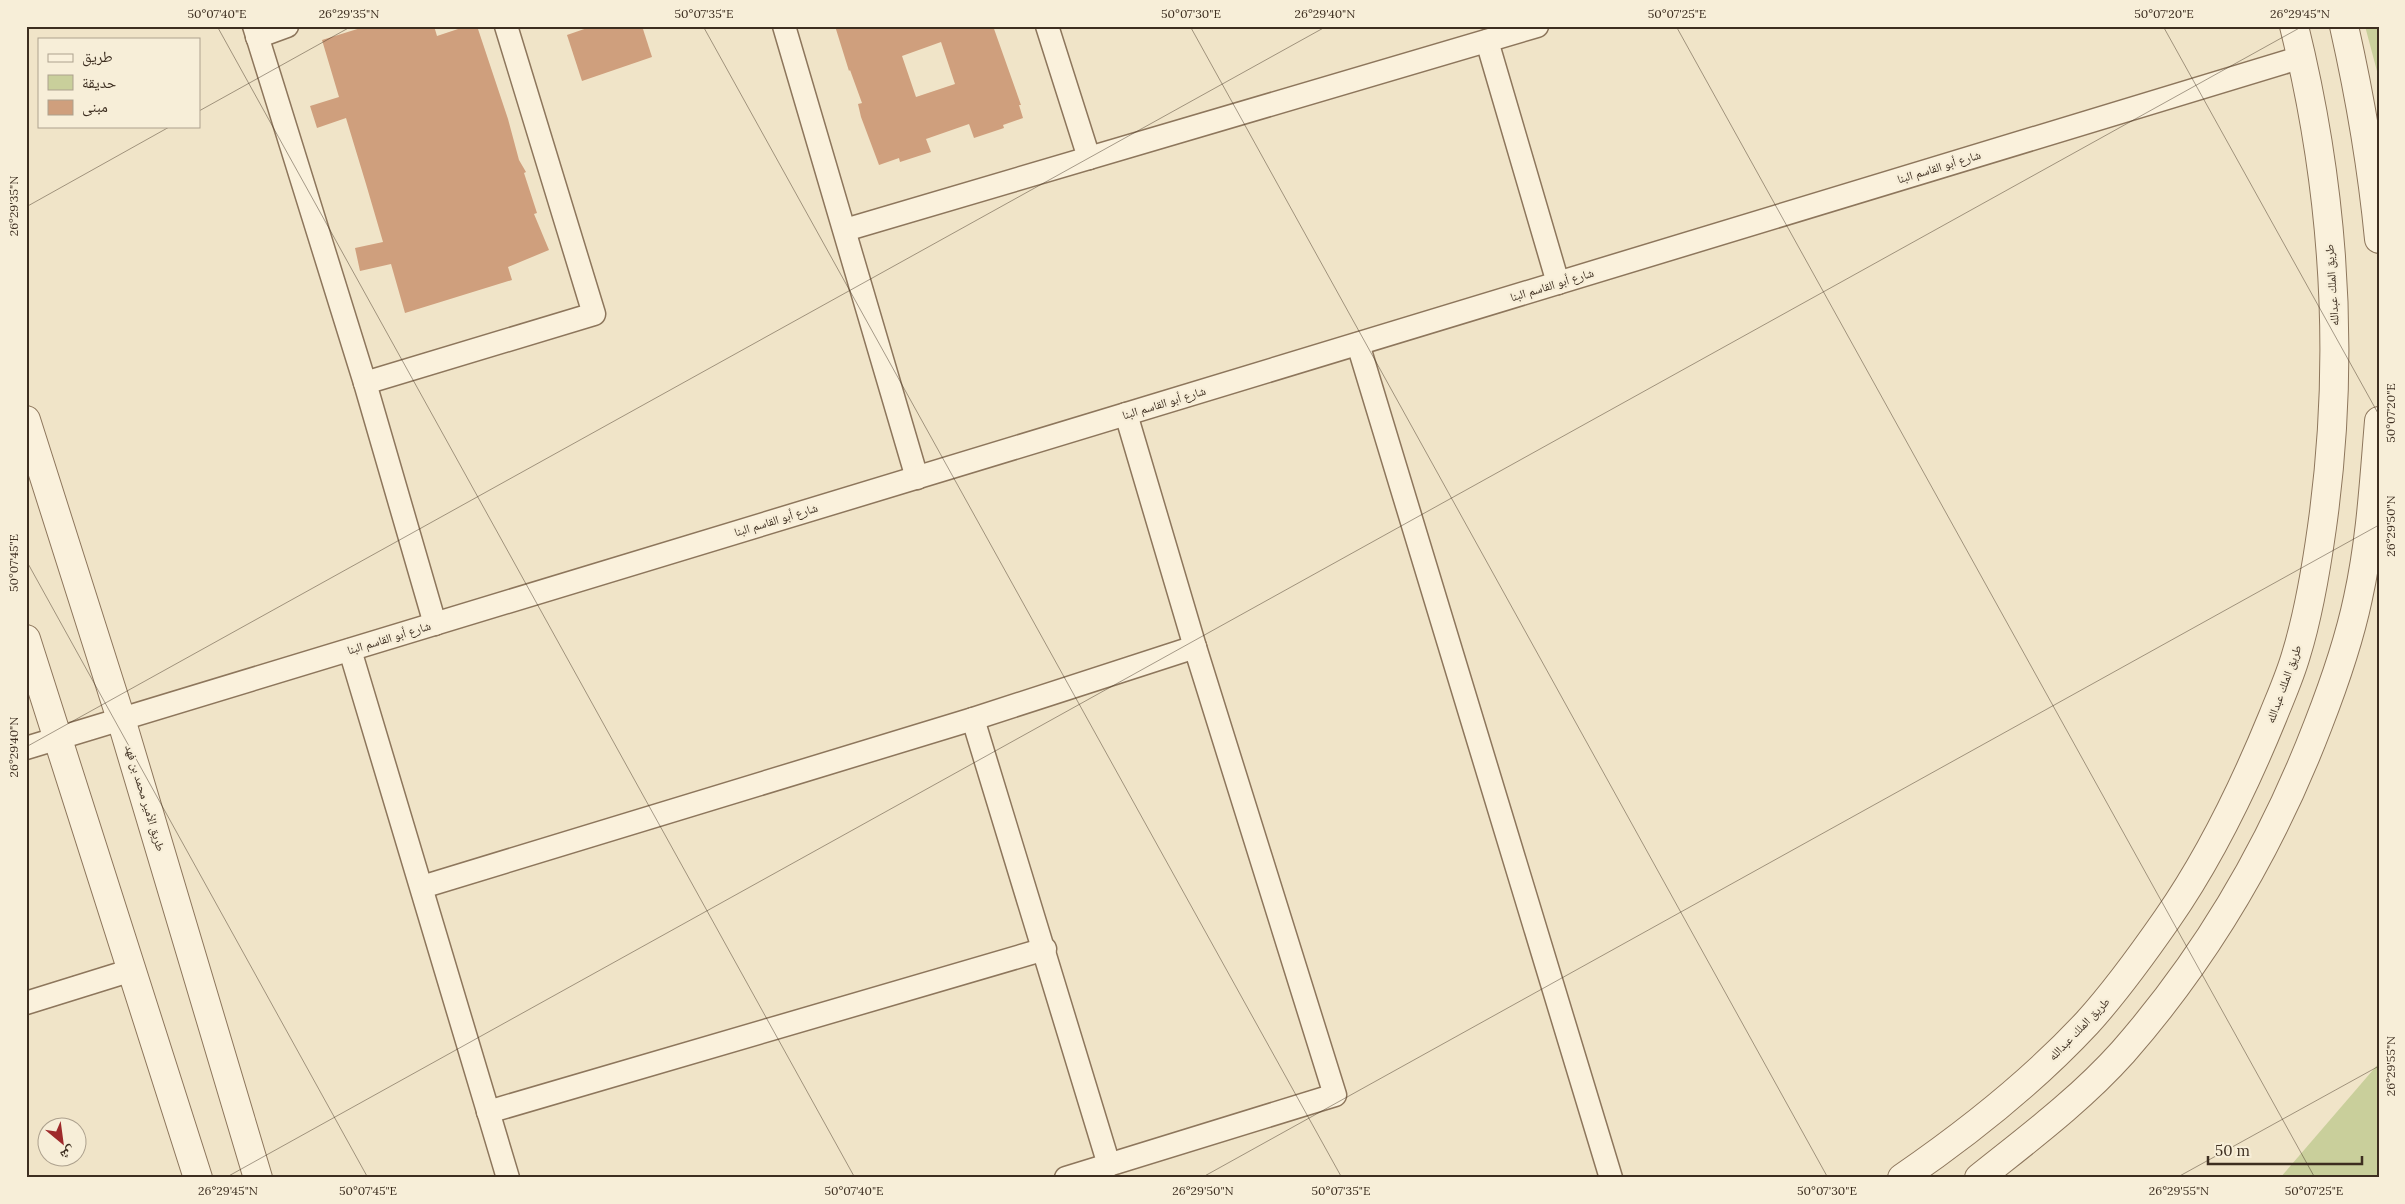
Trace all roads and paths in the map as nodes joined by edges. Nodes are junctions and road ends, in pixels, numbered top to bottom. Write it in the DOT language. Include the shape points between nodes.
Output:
graph roads {
  1 [pos="287,26"];
  2 [pos="506,26"];
  3 [pos="784,26"];
  4 [pos="1048,26"];
  5 [pos="1537,26"];
  6 [pos="2294,26"];
  7 [pos="2344,26"];
  8 [pos="255,32"];
  9 [pos="1487,41"];
  10 [pos="2302,57"];
  11 [pos="1089,158"];
  12 [pos="845,230"];
  13 [pos="2379,239"];
  14 [pos="1558,283"];
  15 [pos="1358,344"];
  16 [pos="365,383"];
  17 [pos="1126,414"];
  18 [pos="26,420"];
  19 [pos="2379,421"];
  20 [pos="917,478"];
  21 [pos="435,624"];
  22 [pos="26,639"];
  23 [pos="1195,647"];
  24 [pos="350,650"];
  25 [pos="121,719"];
  26 [pos="973,719"];
  27 [pos="58,739"];
  28 [pos="26,748"];
  29 [pos="422,887"];
  30 [pos="1045,949"];
  31 [pos="132,970"];
  32 [pos="26,1003"];
  33 [pos="488,1112"];
  34 [pos="1109,1165"];
  35 [pos="198,1178"];
  36 [pos="258,1178"];
  37 [pos="508,1178"];
  38 [pos="1066,1178"];
  39 [pos="1611,1178"];
  40 [pos="1902,1178"];
  41 [pos="1979,1178"];
  1 -- 8 [label="street"];
  2 -- 16 [label="street" via="594,314"];
  3 -- 12 [label="street"];
  4 -- 11 [label="street"];
  5 -- 9 [label="street"];
  6 -- 10 [label="street, طريق الملك عبدالله"];
  7 -- 13 [label="street" via="2359,89"];
  8 -- 16 [label="street"];
  9 -- 11 [label="street"];
  9 -- 14 [label="street"];
  10 -- 14 [label="street, شارع أبو القاسم البنا"];
  10 -- 40 [label="street, طريق الملك عبدالله" via="2319,143 2333,269 2336,338 2330,473 2311,598 2296,657 2251,770 2220,833 2186,892 2129,974 2087,1023 1988,1116"];
  11 -- 12 [label="street"];
  12 -- 20 [label="street"];
  14 -- 15 [label="street, شارع أبو القاسم البنا"];
  15 -- 17 [label="street, شارع أبو القاسم البنا"];
  15 -- 39 [label="street"];
  16 -- 21 [label="street"];
  17 -- 20 [label="street, شارع أبو القاسم البنا"];
  17 -- 23 [label="street"];
  18 -- 25 [label="street, طريق الأمير محمد بن فهد"];
  19 -- 41 [label="street" via="2358,598 2335,681 2301,770 2268,838 2227,914 2181,980 2122,1052 2051,1122"];
  20 -- 21 [label="street, شارع أبو القاسم البنا"];
  21 -- 24 [label="street, شارع أبو القاسم البنا"];
  22 -- 27 [label="street"];
  23 -- 26 [label="street"];
  23 -- 34 [label="street" via="1335,1095"];
  24 -- 25 [label="street, شارع أبو القاسم البنا"];
  24 -- 29 [label="street"];
  25 -- 27 [label="street, شارع أبو القاسم البنا"];
  25 -- 36 [label="street, طريق الأمير محمد بن فهد"];
  26 -- 29 [label="street"];
  26 -- 30 [label="street"];
  27 -- 28 [label="street, شارع أبو القاسم البنا"];
  27 -- 31 [label="street"];
  29 -- 33 [label="street"];
  30 -- 33 [label="street"];
  30 -- 34 [label="street"];
  31 -- 32 [label="street"];
  31 -- 35 [label="street"];
  33 -- 37 [label="street"];
  34 -- 38 [label="street"];
}
